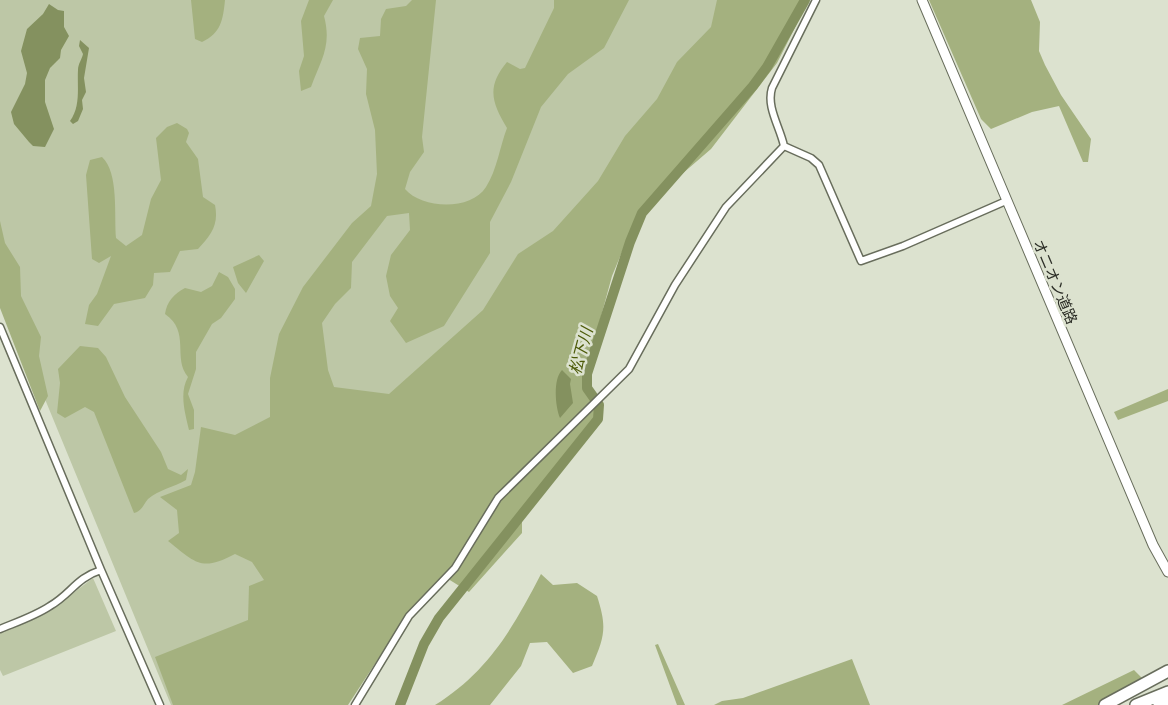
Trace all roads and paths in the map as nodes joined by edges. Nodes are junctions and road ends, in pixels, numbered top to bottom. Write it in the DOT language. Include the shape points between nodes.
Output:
graph roads {
  1 [pos="816,0"];
  2 [pos="922,0"];
  3 [pos="784,146"];
  4 [pos="1006,201"];
  5 [pos="0,327"];
  6 [pos="101,570"];
  7 [pos="1168,572"];
  8 [pos="0,629"];
  9 [pos="1168,671"];
  10 [pos="1168,692"];
  11 [pos="1168,702"];
  12 [pos="160,705"];
  13 [pos="355,705"];
  14 [pos="1105,705"];
  15 [pos="1136,705"];
  16 [pos="1160,705"];
  1 -- 3 [label="street" via="770,96"];
  2 -- 4 [label="street, オニオン道路"];
  3 -- 4 [label="street" via="819,165 861,261"];
  3 -- 13 [label="street" via="726,207 675,285 629,368 498,498 455,568 409,616"];
  4 -- 7 [label="street, オニオン道路" via="1153,545"];
  5 -- 6 [label="street"];
  6 -- 8 [label="street" via="76,582 50,607"];
  6 -- 12 [label="street"];
  9 -- 14 [label="highway"];
  10 -- 15 [label="highway"];
  11 -- 16 [label="highway"];
}
